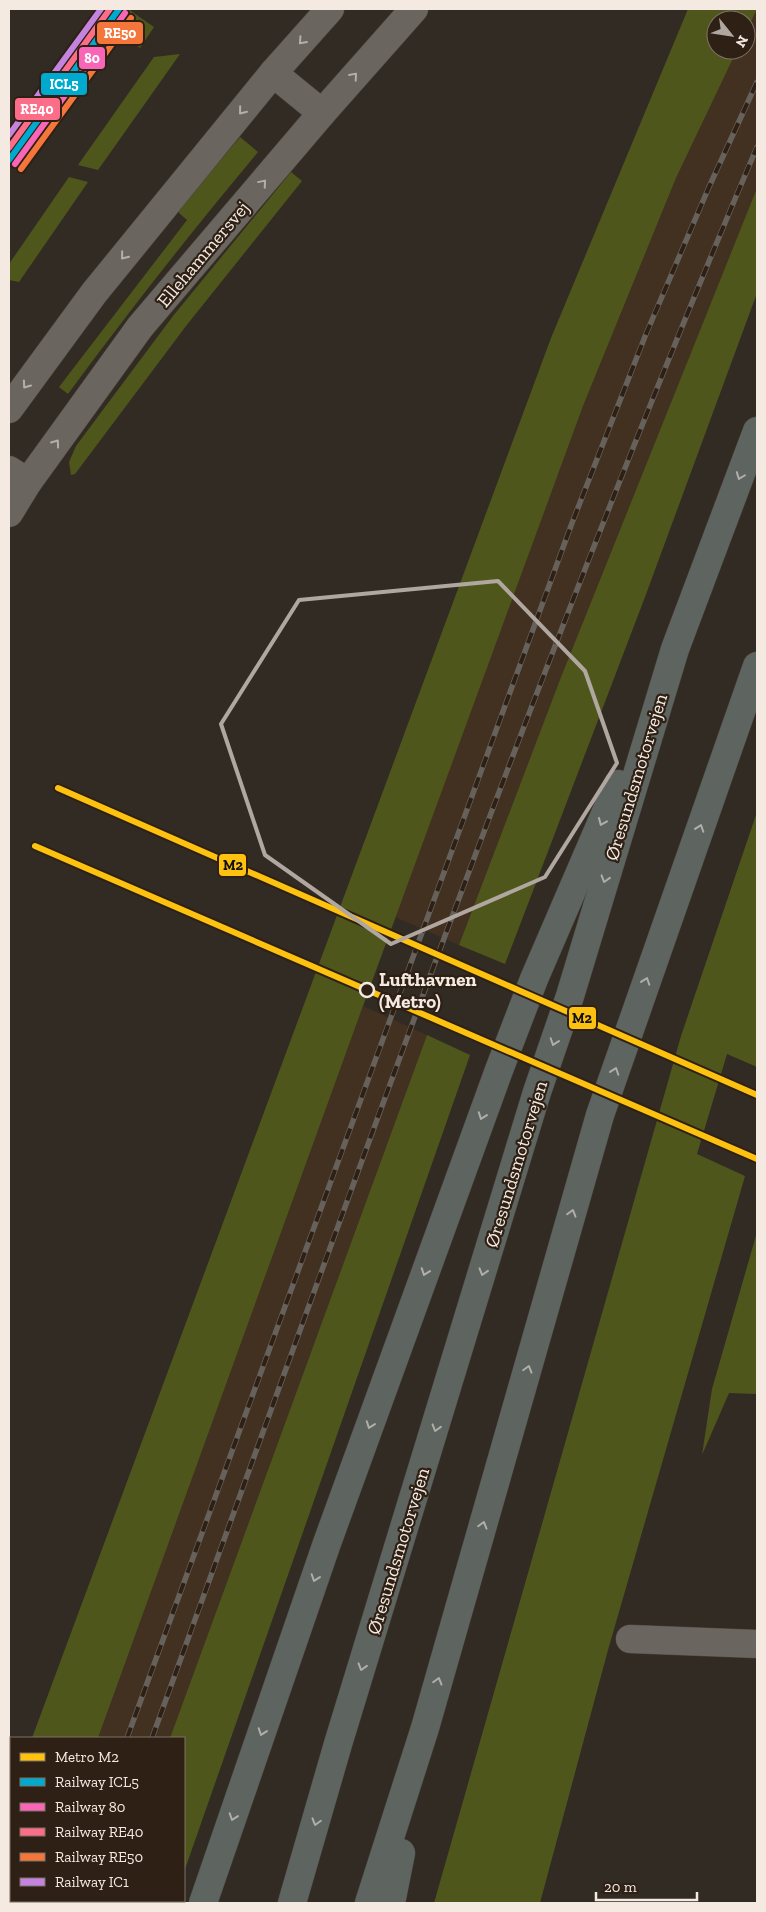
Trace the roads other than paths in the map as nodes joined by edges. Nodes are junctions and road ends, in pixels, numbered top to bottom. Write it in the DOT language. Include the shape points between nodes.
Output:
graph roads {
  1 [pos="330,9"];
  2 [pos="414,9"];
  3 [pos="273,73"];
  4 [pos="322,113"];
  5 [pos="9,409"];
  6 [pos="757,431"];
  7 [pos="18,476"];
  8 [pos="9,513"];
  9 [pos="675,649"];
  10 [pos="757,666"];
  11 [pos="630,1639"];
  12 [pos="757,1644"];
  13 [pos="425,1728"];
  14 [pos="203,1903"];
  15 [pos="292,1903"];
  16 [pos="369,1903"];
  17 [pos="391,1903"];
  1 -- 3 [label="street, one-way"];
  4 -- 2 [label="street, Ellehammersvej, one-way"];
  3 -- 4 [label="street"];
  3 -- 5 [label="street, one-way" via="94,293"];
  7 -- 4 [label="street, Ellehammersvej, one-way"];
  6 -- 9 [label="highway, Øresundsmotorvejen, one-way"];
  7 -- 8 [label="street, Ellehammersvej"];
  9 -- 14 [label="highway, one-way" via="534,979 327,1543"];
  9 -- 15 [label="highway, Øresundsmotorvejen, one-way" via="570,996 537,1092"];
  13 -- 10 [label="highway, one-way" via="600,1115"];
  11 -- 12 [label="street"];
  13 -- 16 [label="highway"];
  13 -- 17 [label="highway"];
}
